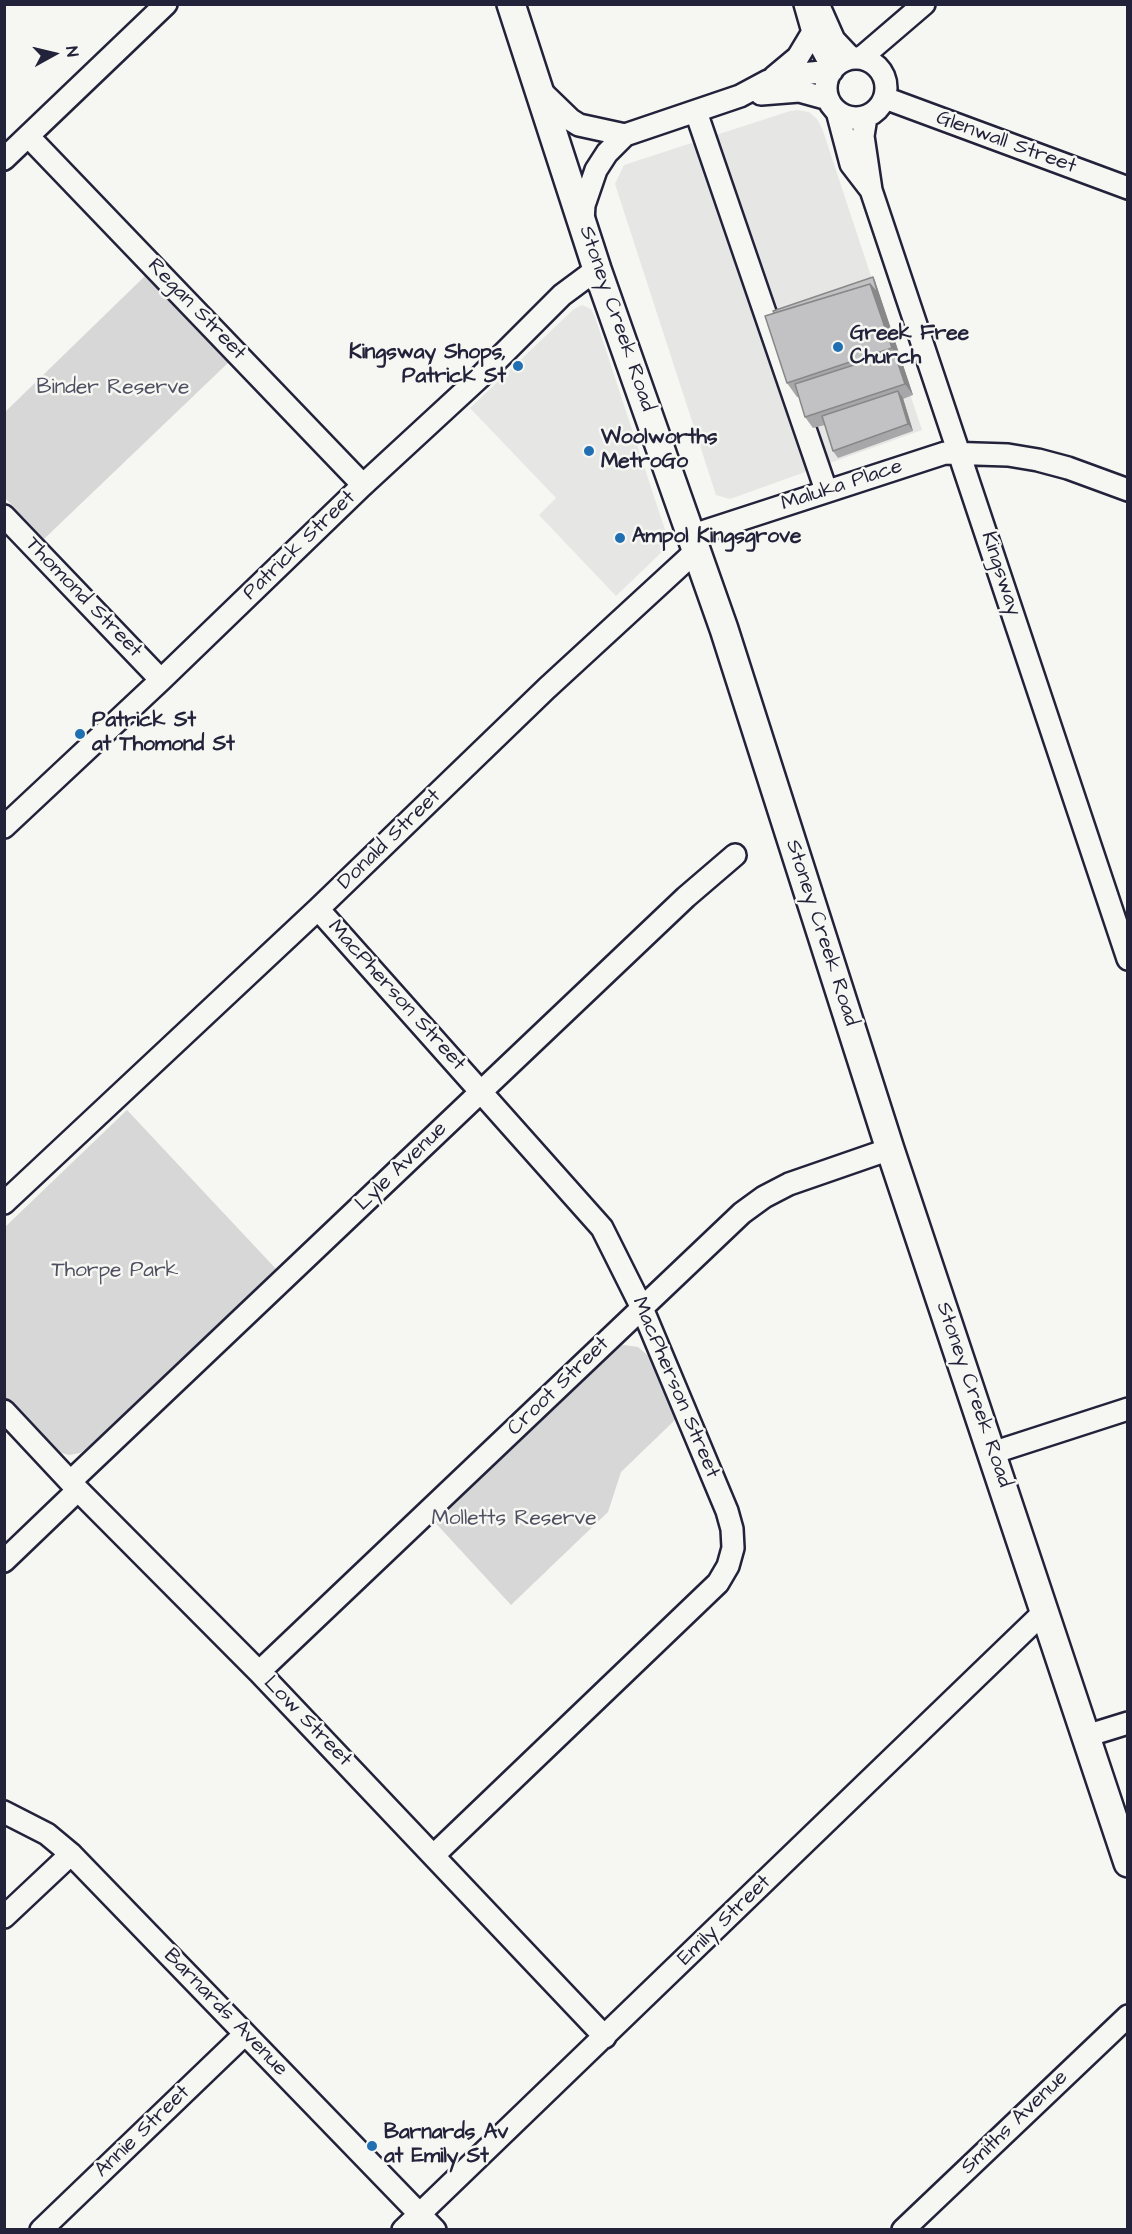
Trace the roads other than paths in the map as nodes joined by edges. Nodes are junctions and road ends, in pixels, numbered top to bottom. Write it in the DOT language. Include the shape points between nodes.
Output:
graph roads {
  1 [pos="166,4"];
  2 [pos="511,4"];
  3 [pos="805,4"];
  4 [pos="818,4"];
  5 [pos="924,4"];
  6 [pos="813,32"];
  7 [pos="851,65"];
  8 [pos="768,81"];
  9 [pos="539,88"];
  10 [pos="740,96"];
  11 [pos="885,98"];
  12 [pos="832,105"];
  13 [pos="696,112"];
  14 [pos="866,117"];
  15 [pos="625,135"];
  16 [pos="28,136"];
  17 [pos="4,159"];
  18 [pos="1128,188"];
  19 [pos="871,190"];
  20 [pos="583,222"];
  21 [pos="597,268"];
  22 [pos="960,452"];
  23 [pos="363,485"];
  24 [pos="826,490"];
  25 [pos="1128,490"];
  26 [pos="4,516"];
  27 [pos="694,543"];
  28 [pos="161,680"];
  29 [pos="4,827"];
  30 [pos="735,855"];
  31 [pos="318,909"];
  32 [pos="1128,959"];
  33 [pos="481,1092"];
  34 [pos="890,1149"];
  35 [pos="4,1203"];
  36 [pos="642,1308"];
  37 [pos="1128,1408"];
  38 [pos="4,1412"];
  39 [pos="992,1453"];
  40 [pos="74,1485"];
  41 [pos="4,1561"];
  42 [pos="1045,1611"];
  43 [pos="259,1672"];
  44 [pos="1128,1723"];
  45 [pos="1086,1736"];
  46 [pos="4,1812"];
  47 [pos="71,1854"];
  48 [pos="434,1855"];
  49 [pos="1128,1863"];
  50 [pos="4,1917"];
  51 [pos="1128,2016"];
  52 [pos="245,2034"];
  53 [pos="605,2037"];
  54 [pos="420,2214"];
  55 [pos="41,2229"];
  56 [pos="403,2229"];
  57 [pos="435,2229"];
  58 [pos="903,2229"];
  1 -- 16 [label="street"];
  2 -- 9 [label="main road, Stoney Creek Road"];
  3 -- 6 [label="street"];
  4 -- 7 [label="street" via="834,40"];
  5 -- 7 [label="street" via="892,33 879,56"];
  6 -- 7 [label="street"];
  6 -- 8 [label="street" via="798,57"];
  7 -- 8 [label="street"];
  7 -- 11 [label="street" via="887,87"];
  7 -- 12 [label="street" via="826,85"];
  8 -- 10 [label="street"];
  9 -- 15 [label="street" via="571,120 591,129"];
  9 -- 20 [label="main road, Stoney Creek Road"];
  10 -- 12 [label="street" via="799,91"];
  10 -- 13 [label="street"];
  11 -- 14 [label="street" via="875,113"];
  11 -- 18 [label="street, Glenwall Street"];
  12 -- 14 [label="street" via="846,117"];
  12 -- 19 [label="street, Kingsway" via="851,164"];
  13 -- 15 [label="street"];
  13 -- 24 [label="street"];
  14 -- 19 [label="street, Kingsway" via="863,136"];
  15 -- 20 [label="street" via="596,170"];
  16 -- 17 [label="street"];
  16 -- 23 [label="street, Regan Street"];
  19 -- 22 [label="street, Kingsway"];
  20 -- 21 [label="main road, Stoney Creek Road"];
  21 -- 23 [label="street, Patrick Street" via="562,295"];
  21 -- 27 [label="main road, Stoney Creek Road"];
  22 -- 24 [label="street, Maluka Place" via="934,455"];
  22 -- 25 [label="street, Maluka Place" via="1038,460"];
  22 -- 32 [label="street, Kingsway"];
  23 -- 28 [label="street, Patrick Street"];
  24 -- 27 [label="street, Maluka Place"];
  26 -- 28 [label="street, Thomond Street"];
  27 -- 31 [label="street, Donald Street"];
  27 -- 34 [label="main road, Stoney Creek Road"];
  28 -- 29 [label="street, Patrick Street"];
  30 -- 33 [label="street, Lyle Avenue"];
  31 -- 33 [label="street, MacPherson Street"];
  31 -- 35 [label="street, Donald Street"];
  33 -- 36 [label="street, MacPherson Street" via="602,1228"];
  33 -- 40 [label="street, Lyle Avenue"];
  34 -- 36 [label="street, Croot Street" via="789,1184 764,1197"];
  34 -- 39 [label="main road, Stoney Creek Road"];
  36 -- 43 [label="street, Croot Street"];
  36 -- 48 [label="street, MacPherson Street" via="727,1511 733,1548 728,1566 718,1583"];
  37 -- 39 [label="street"];
  38 -- 40 [label="street, Low Street"];
  39 -- 42 [label="main road, Stoney Creek Road"];
  40 -- 41 [label="street, Lyle Avenue"];
  40 -- 43 [label="street, Low Street"];
  42 -- 45 [label="main road, Stoney Creek Road"];
  42 -- 53 [label="street, Emily Street"];
  43 -- 48 [label="street, Low Street"];
  44 -- 45 [label="street"];
  45 -- 49 [label="main road, Stoney Creek Road"];
  46 -- 47 [label="street, Barnards Avenue" via="47,1834"];
  47 -- 50 [label="street"];
  47 -- 52 [label="street, Barnards Avenue"];
  48 -- 53 [label="street, Low Street"];
  51 -- 58 [label="street, Smiths Avenue"];
  52 -- 54 [label="street, Barnards Avenue"];
  52 -- 55 [label="street, Annie Street"];
  53 -- 54 [label="street, Emily Street"];
  54 -- 56 [label="street, Emily Street"];
  54 -- 57 [label="street, Barnards Avenue"];
}
